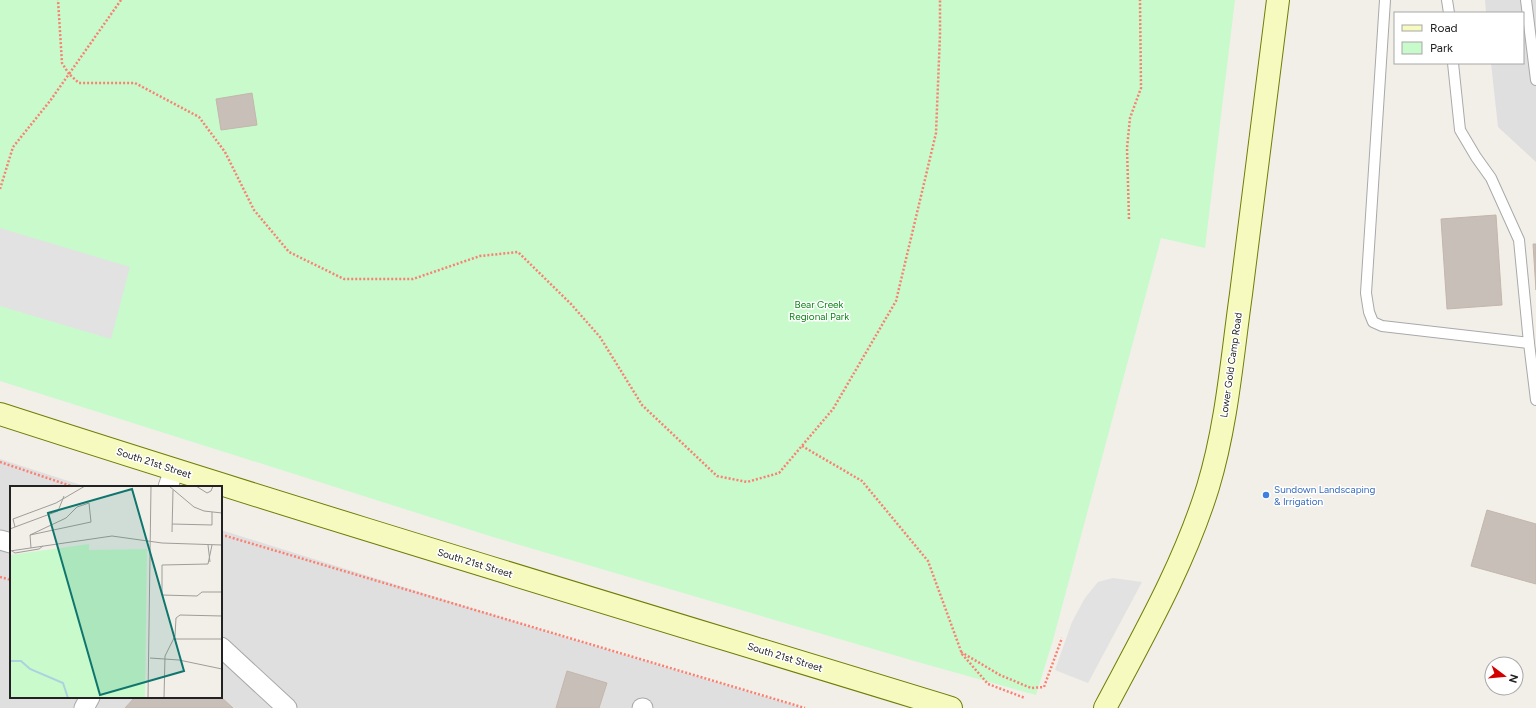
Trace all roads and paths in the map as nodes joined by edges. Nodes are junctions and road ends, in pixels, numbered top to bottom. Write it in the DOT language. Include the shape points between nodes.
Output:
graph roads {
  1 [pos="58,0"];
  2 [pos="121,0"];
  3 [pos="940,0"];
  4 [pos="1140,0"];
  5 [pos="1278,0"];
  6 [pos="1385,0"];
  7 [pos="1448,0"];
  8 [pos="1526,0"];
  9 [pos="1449,12"];
  10 [pos="1453,64"];
  11 [pos="69,74"];
  12 [pos="1536,80"];
  13 [pos="0,189"];
  14 [pos="1129,219"];
  15 [pos="1528,343"];
  16 [pos="1536,400"];
  17 [pos="0,414"];
  18 [pos="802,446"];
  19 [pos="0,462"];
  20 [pos="171,478"];
  21 [pos="71,486"];
  22 [pos="200,486"];
  23 [pos="222,492"];
  24 [pos="222,536"];
  25 [pos="0,540"];
  26 [pos="10,543"];
  27 [pos="0,577"];
  28 [pos="10,580"];
  29 [pos="1062,638"];
  30 [pos="222,647"];
  31 [pos="959,651"];
  32 [pos="89,698"];
  33 [pos="1025,698"];
  34 [pos="270,701"];
  35 [pos="84,708"];
  36 [pos="287,708"];
  37 [pos="804,708"];
  38 [pos="951,708"];
  39 [pos="1105,708"];
  1 -- 11 [label="path" via="62,63"];
  2 -- 11 [label="path"];
  3 -- 18 [label="path" via="936,133 896,301 833,409"];
  4 -- 14 [label="path" via="1141,88 1130,118 1127,148"];
  5 -- 39 [label="main road, Lower Gold Camp Road" via="1218,450 1208,488 1160,606"];
  6 -- 15 [label="lane" via="1366,293 1373,322 1382,326"];
  7 -- 9 [label="lane"];
  8 -- 12 [label="lane"];
  10 -- 15 [label="lane" via="1460,130 1491,178 1519,240"];
  11 -- 13 [label="path" via="13,147"];
  11 -- 18 [label="path" via="79,83 135,83 199,117 225,152 254,210 289,252 344,279 413,279 480,256 518,252 571,304 600,338 642,405 717,476 747,482 779,473"];
  15 -- 16 [label="lane"];
  17 -- 20 [label="main road, South 21st Street"];
  18 -- 31 [label="path" via="862,481 928,561"];
  19 -- 21 [label="path"];
  20 -- 22 [label="main road, South 21st Street"];
  23 -- 38 [label="main road, South 21st Street" via="417,546"];
  24 -- 37 [label="path"];
  25 -- 26 [label="street"];
  27 -- 28 [label="path"];
  29 -- 31 [label="path" via="1044,687 1031,688 1000,675"];
  30 -- 34 [label="street"];
  31 -- 33 [label="path" via="988,684"];
  32 -- 35 [label="street"];
  34 -- 36 [label="street"];
}
